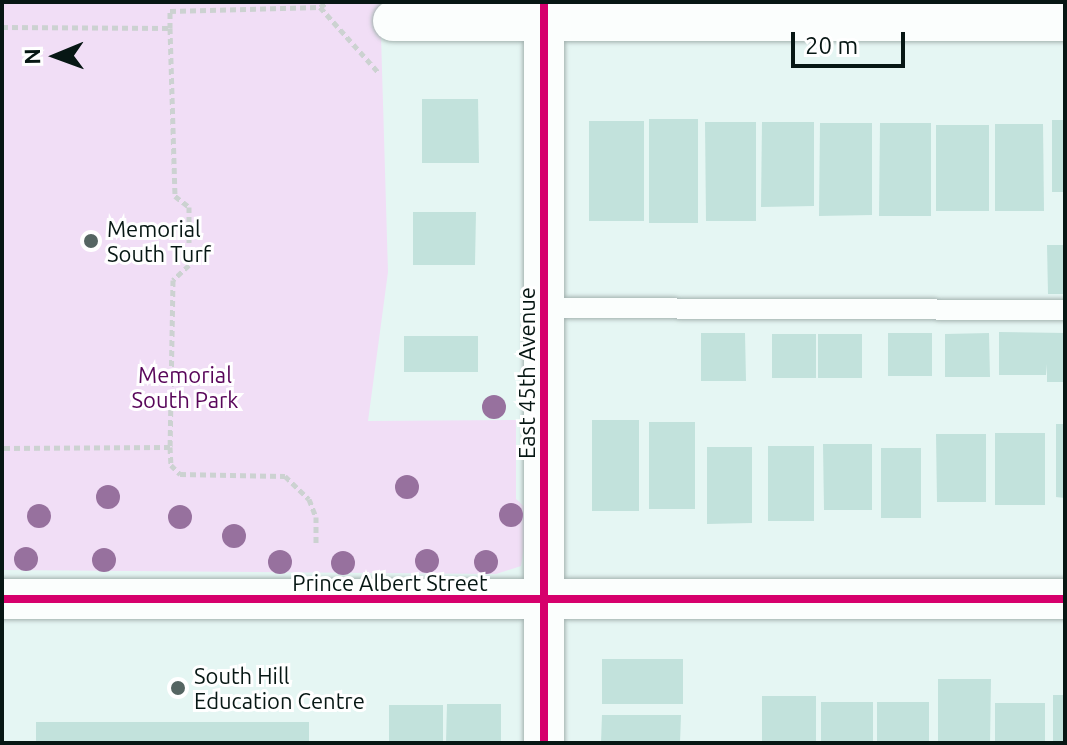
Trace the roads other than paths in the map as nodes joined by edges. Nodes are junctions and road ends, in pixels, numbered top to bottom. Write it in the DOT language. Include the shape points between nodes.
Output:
graph roads {
  1 [pos="544,12"];
  2 [pos="393,21"];
  3 [pos="1065,21"];
  4 [pos="545,308"];
  5 [pos="1065,310"];
  6 [pos="2,599"];
  7 [pos="1065,599"];
  8 [pos="544,602"];
  9 [pos="544,743"];
  1 -- 2 [label="street"];
  1 -- 3 [label="street"];
  1 -- 4 [label="street, East 45th Avenue"];
  4 -- 5 [label="lane"];
  4 -- 8 [label="street, East 45th Avenue"];
  6 -- 8 [label="street, Prince Albert Street"];
  7 -- 8 [label="street, Prince Albert Street"];
  8 -- 9 [label="street, East 45th Avenue"];
}
